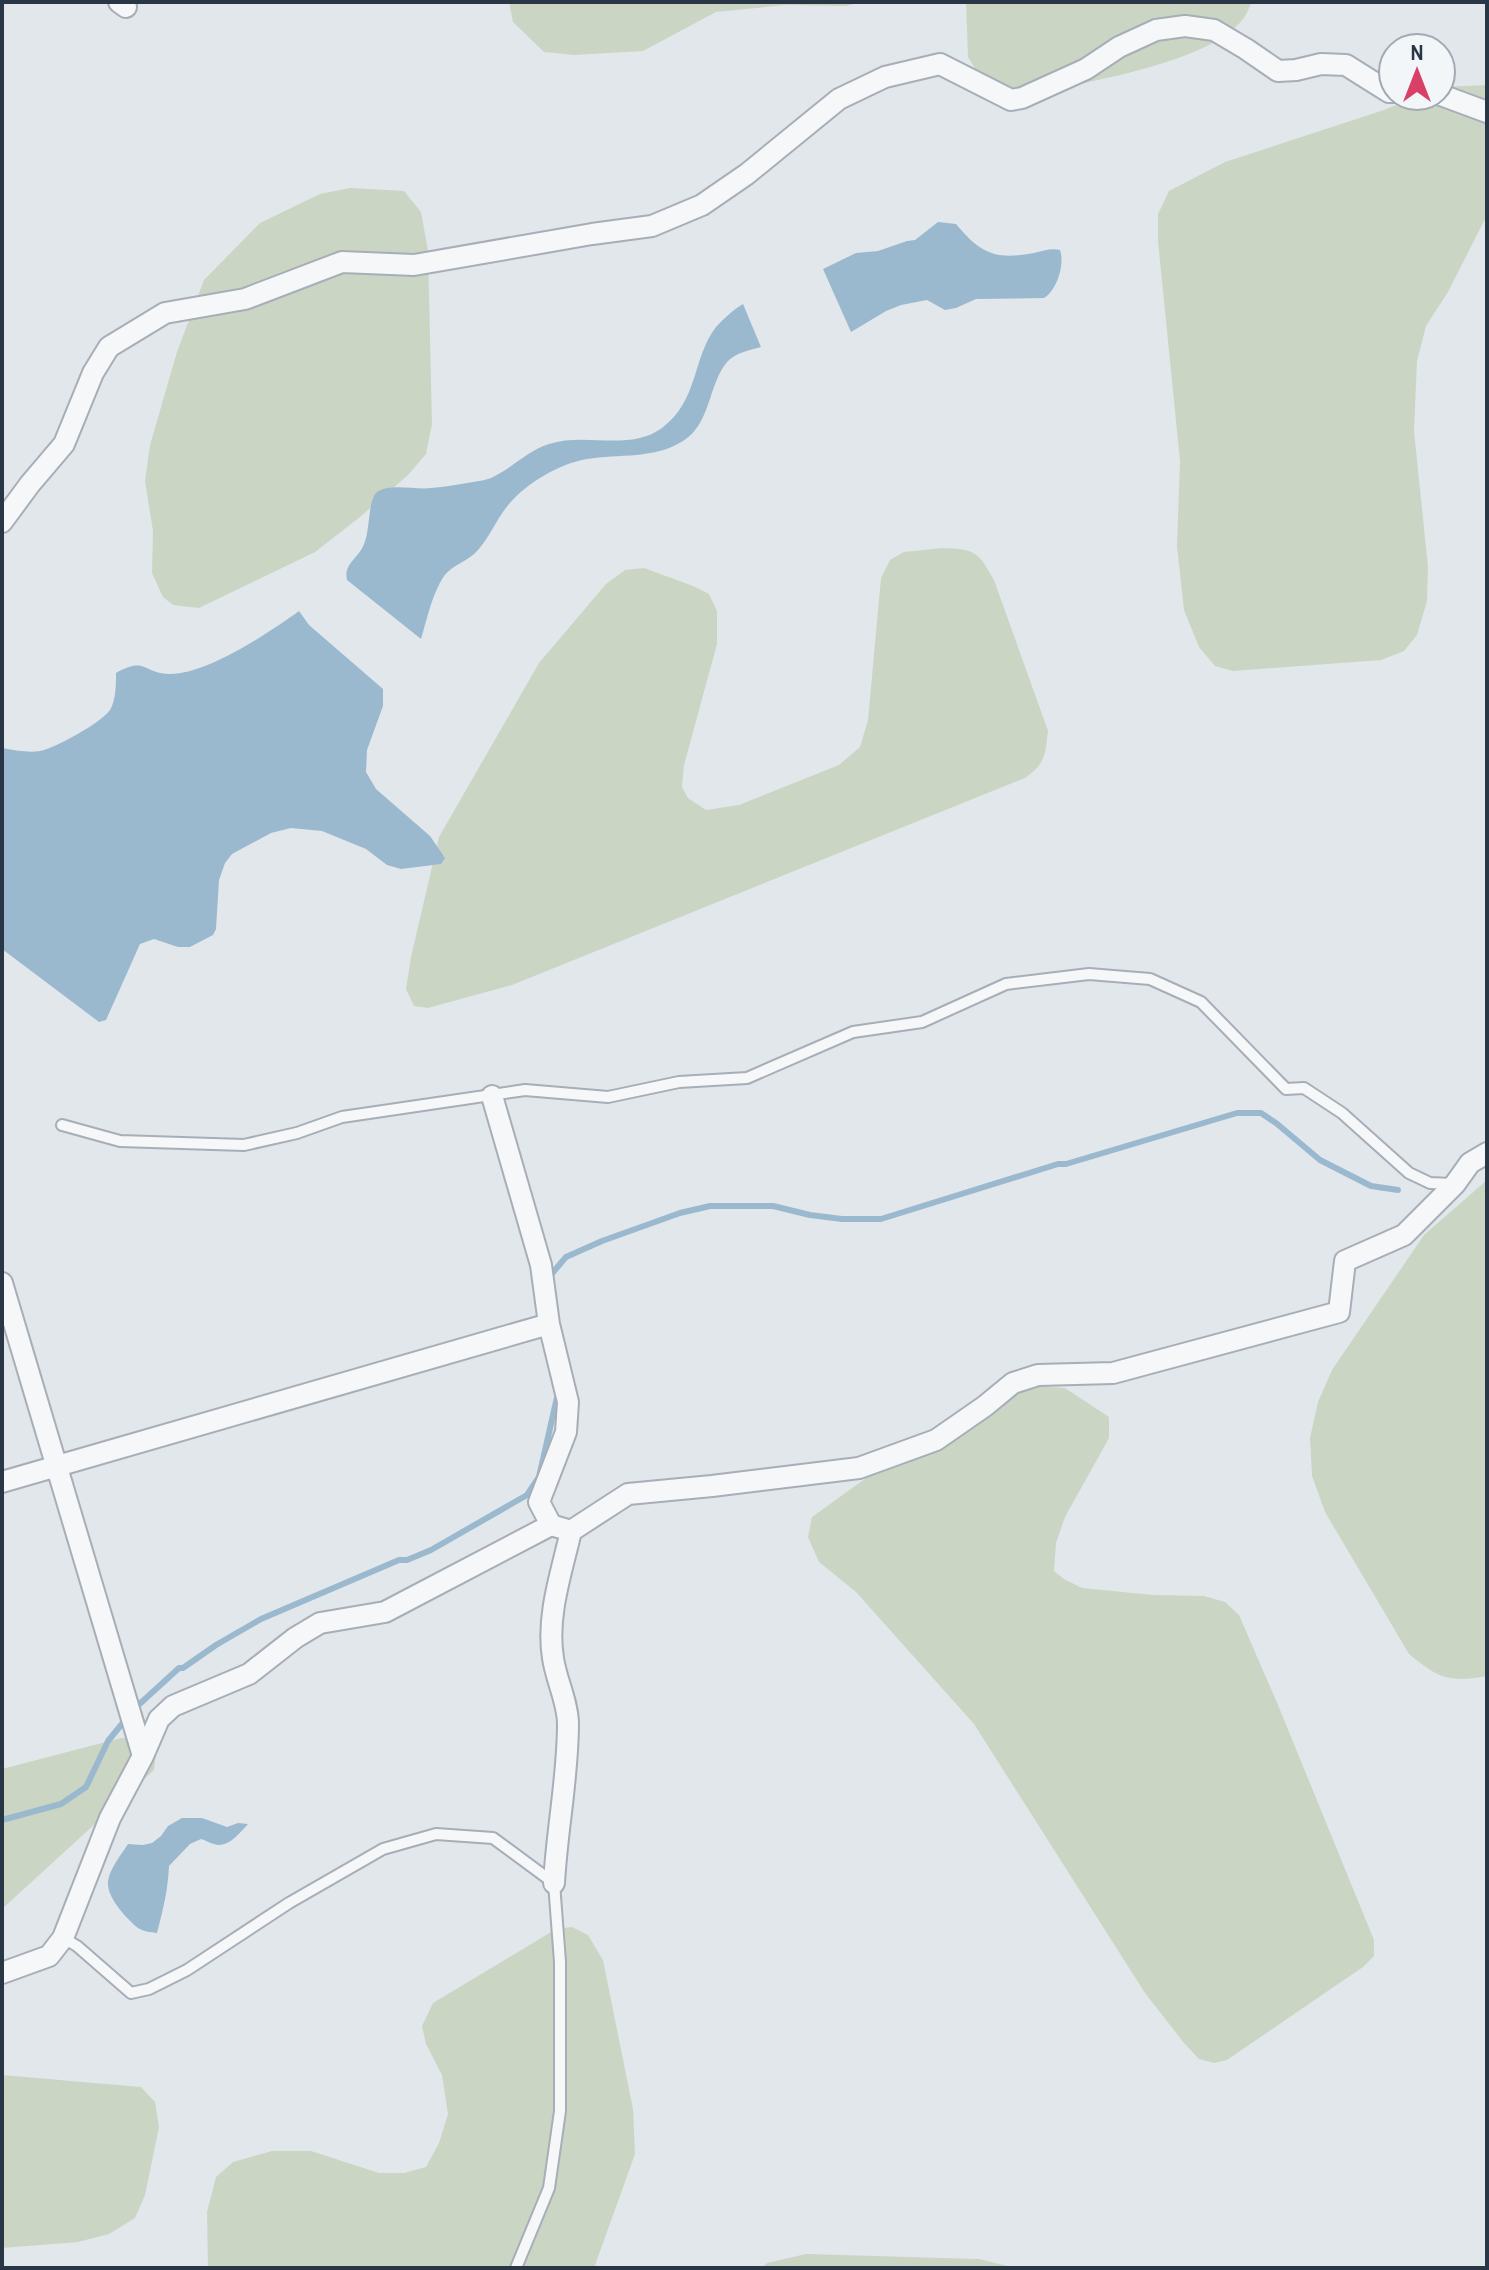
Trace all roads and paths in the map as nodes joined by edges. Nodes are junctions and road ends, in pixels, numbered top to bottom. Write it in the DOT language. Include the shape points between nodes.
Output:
graph roads {
  1 [pos="1377,84"];
  2 [pos="1457,101"];
  3 [pos="1487,112"];
  4 [pos="2,522"];
  5 [pos="492,1096"];
  6 [pos="62,1125"];
  7 [pos="1487,1153"];
  8 [pos="1455,1184"];
  9 [pos="2,1283"];
  10 [pos="549,1324"];
  11 [pos="56,1465"];
  12 [pos="2,1482"];
  13 [pos="551,1525"];
  14 [pos="571,1531"];
  15 [pos="143,1756"];
  16 [pos="554,1883"];
  17 [pos="63,1938"];
  18 [pos="2,1973"];
  19 [pos="516,2268"];
  1 -- 4 [label="street" via="1346,65 1278,71 1214,30 1185,26 1156,30 1086,69 1011,100 940,64 885,77 839,99 702,205 652,226 414,265 342,262 245,299 165,313 109,347 64,444"];
  2 -- 3 [label="street"];
  5 -- 6 [label="lane" via="342,1117 244,1145 120,1141"];
  5 -- 8 [label="lane" via="525,1090 608,1097 679,1082 747,1078 853,1032 922,1022 1006,984 1089,974 1150,979 1201,1002 1286,1089 1304,1088 1342,1113 1409,1173 1430,1183"];
  5 -- 10 [label="street" via="541,1265"];
  7 -- 8 [label="street" via="1470,1163"];
  8 -- 14 [label="street" via="1404,1235 1345,1261 1339,1312 1113,1373 1038,1375 1013,1383 936,1440 859,1468 628,1494"];
  9 -- 11 [label="street"];
  10 -- 11 [label="street"];
  10 -- 13 [label="street" via="568,1402 566,1432 539,1502"];
  11 -- 12 [label="street"];
  11 -- 15 [label="street"];
  13 -- 14 [label="street"];
  13 -- 15 [label="street" via="385,1612 320,1623 249,1674 173,1706 159,1719"];
  14 -- 16 [label="street" via="552,1615 552,1657 568,1719"];
  15 -- 17 [label="street" via="110,1818"];
  16 -- 17 [label="lane" via="493,1838 436,1834 383,1849 187,1970 131,1993"];
  16 -- 19 [label="lane" via="560,2111 549,2188"];
  17 -- 18 [label="street" via="49,1956"];
}
